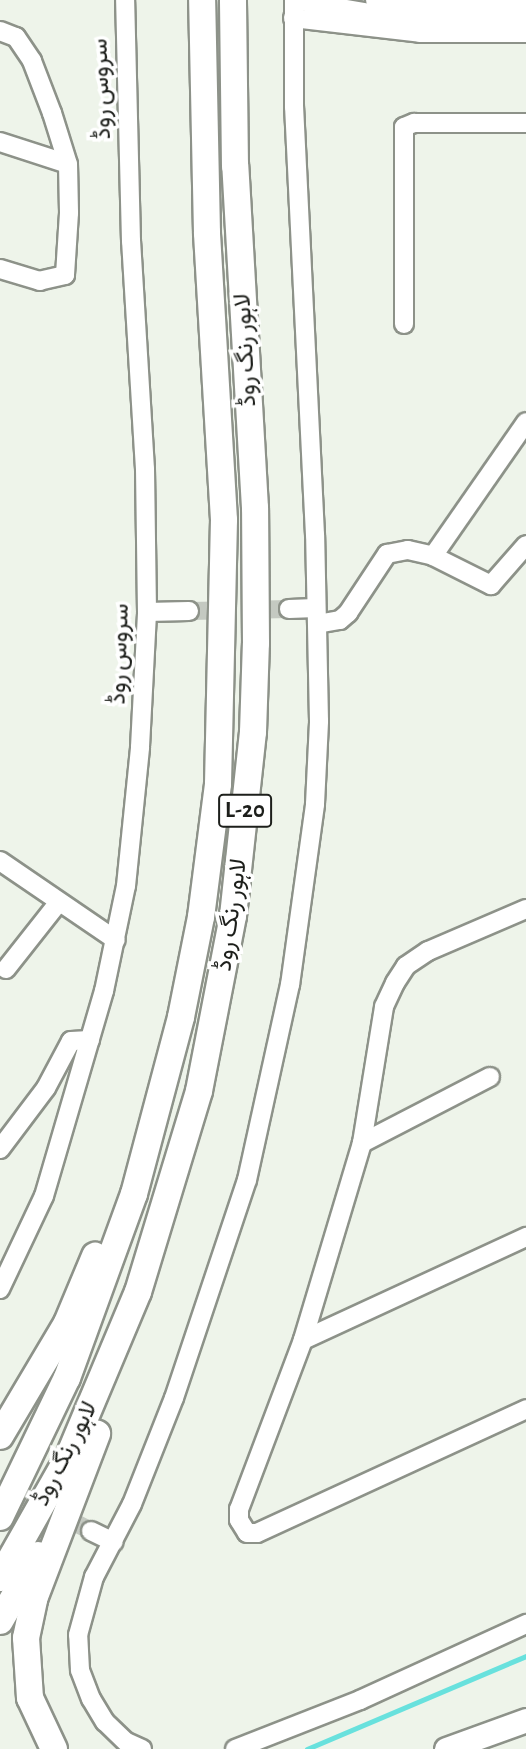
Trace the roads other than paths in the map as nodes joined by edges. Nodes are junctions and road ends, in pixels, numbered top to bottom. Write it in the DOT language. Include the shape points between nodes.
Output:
graph roads {
  1 [pos="125,0"];
  2 [pos="202,0"];
  3 [pos="233,0"];
  4 [pos="375,0"];
  5 [pos="293,4"];
  6 [pos="526,4"];
  7 [pos="526,19"];
  8 [pos="0,31"];
  9 [pos="526,33"];
  10 [pos="526,122"];
  11 [pos="0,142"];
  12 [pos="68,164"];
  13 [pos="0,269"];
  14 [pos="404,324"];
  15 [pos="526,422"];
  16 [pos="526,545"];
  17 [pos="433,556"];
  18 [pos="289,609"];
  19 [pos="190,611"];
  20 [pos="147,612"];
  21 [pos="317,616"];
  22 [pos="0,861"];
  23 [pos="59,902"];
  24 [pos="526,909"];
  25 [pos="116,940"];
  26 [pos="6,969"];
  27 [pos="90,1040"];
  28 [pos="490,1077"];
  29 [pos="151,1135"];
  30 [pos="362,1143"];
  31 [pos="0,1149"];
  32 [pos="526,1237"];
  33 [pos="0,1289"];
  34 [pos="303,1340"];
  35 [pos="113,1357"];
  36 [pos="526,1409"];
  37 [pos="0,1436"];
  38 [pos="0,1517"];
  39 [pos="63,1519"];
  40 [pos="90,1531"];
  41 [pos="114,1542"];
  42 [pos="0,1578"];
  43 [pos="0,1621"];
  44 [pos="526,1624"];
  45 [pos="526,1720"];
  46 [pos="54,1749"];
  47 [pos="142,1749"];
  48 [pos="235,1749"];
  49 [pos="446,1749"];
  1 -- 20 [label="street, سروس روڈ"];
  2 -- 29 [label="highway, لاہور رنگ روڈ / L-20" via="207,233 224,520 221,733 201,917"];
  3 -- 35 [label="highway, لاہور رنگ روڈ / L-20" via="235,166 255,508 253,732 218,1012 171,1191"];
  4 -- 6 [label="street"];
  5 -- 7 [label="street" via="381,15"];
  5 -- 9 [label="street" via="420,33"];
  5 -- 21 [label="street"];
  8 -- 12 [label="street" via="16,37 32,61"];
  10 -- 14 [label="street" via="414,123 404,127"];
  11 -- 12 [label="street"];
  12 -- 13 [label="street" via="65,275 40,281"];
  15 -- 17 [label="street"];
  16 -- 17 [label="street" via="491,584"];
  17 -- 21 [label="street" via="408,550 387,554 348,613 340,620"];
  18 -- 21 [label="street"];
  19 -- 20 [label="street"];
  20 -- 25 [label="street, سروس روڈ" via="140,747"];
  21 -- 41 [label="street" via="315,804 275,1060 247,1180 206,1311"];
  22 -- 23 [label="street"];
  23 -- 25 [label="street"];
  23 -- 26 [label="street"];
  24 -- 30 [label="street" via="428,951 406,966 384,1007"];
  25 -- 27 [label="street, سروس روڈ"];
  27 -- 31 [label="street" via="71,1041 46,1088"];
  27 -- 33 [label="street, سروس روڈ" via="44,1196"];
  28 -- 30 [label="street"];
  29 -- 37 [label="highway" via="111,1214 67,1323"];
  29 -- 38 [label="highway, لاہور رنگ روڈ / L-20" via="67,1378"];
  30 -- 34 [label="street"];
  32 -- 34 [label="street"];
  34 -- 36 [label="street" via="239,1509 247,1533 271,1527"];
  35 -- 39 [label="highway" via="107,1409"];
  35 -- 42 [label="highway, لاہور رنگ روڈ / L-20" via="69,1456"];
  39 -- 43 [label="highway"];
  39 -- 46 [label="highway" via="34,1599 25,1660 30,1698"];
  40 -- 41 [label="street"];
  41 -- 47 [label="street" via="94,1577 78,1635 80,1670 105,1722 126,1742"];
  44 -- 48 [label="street" via="360,1700"];
  45 -- 49 [label="main road"];
}
